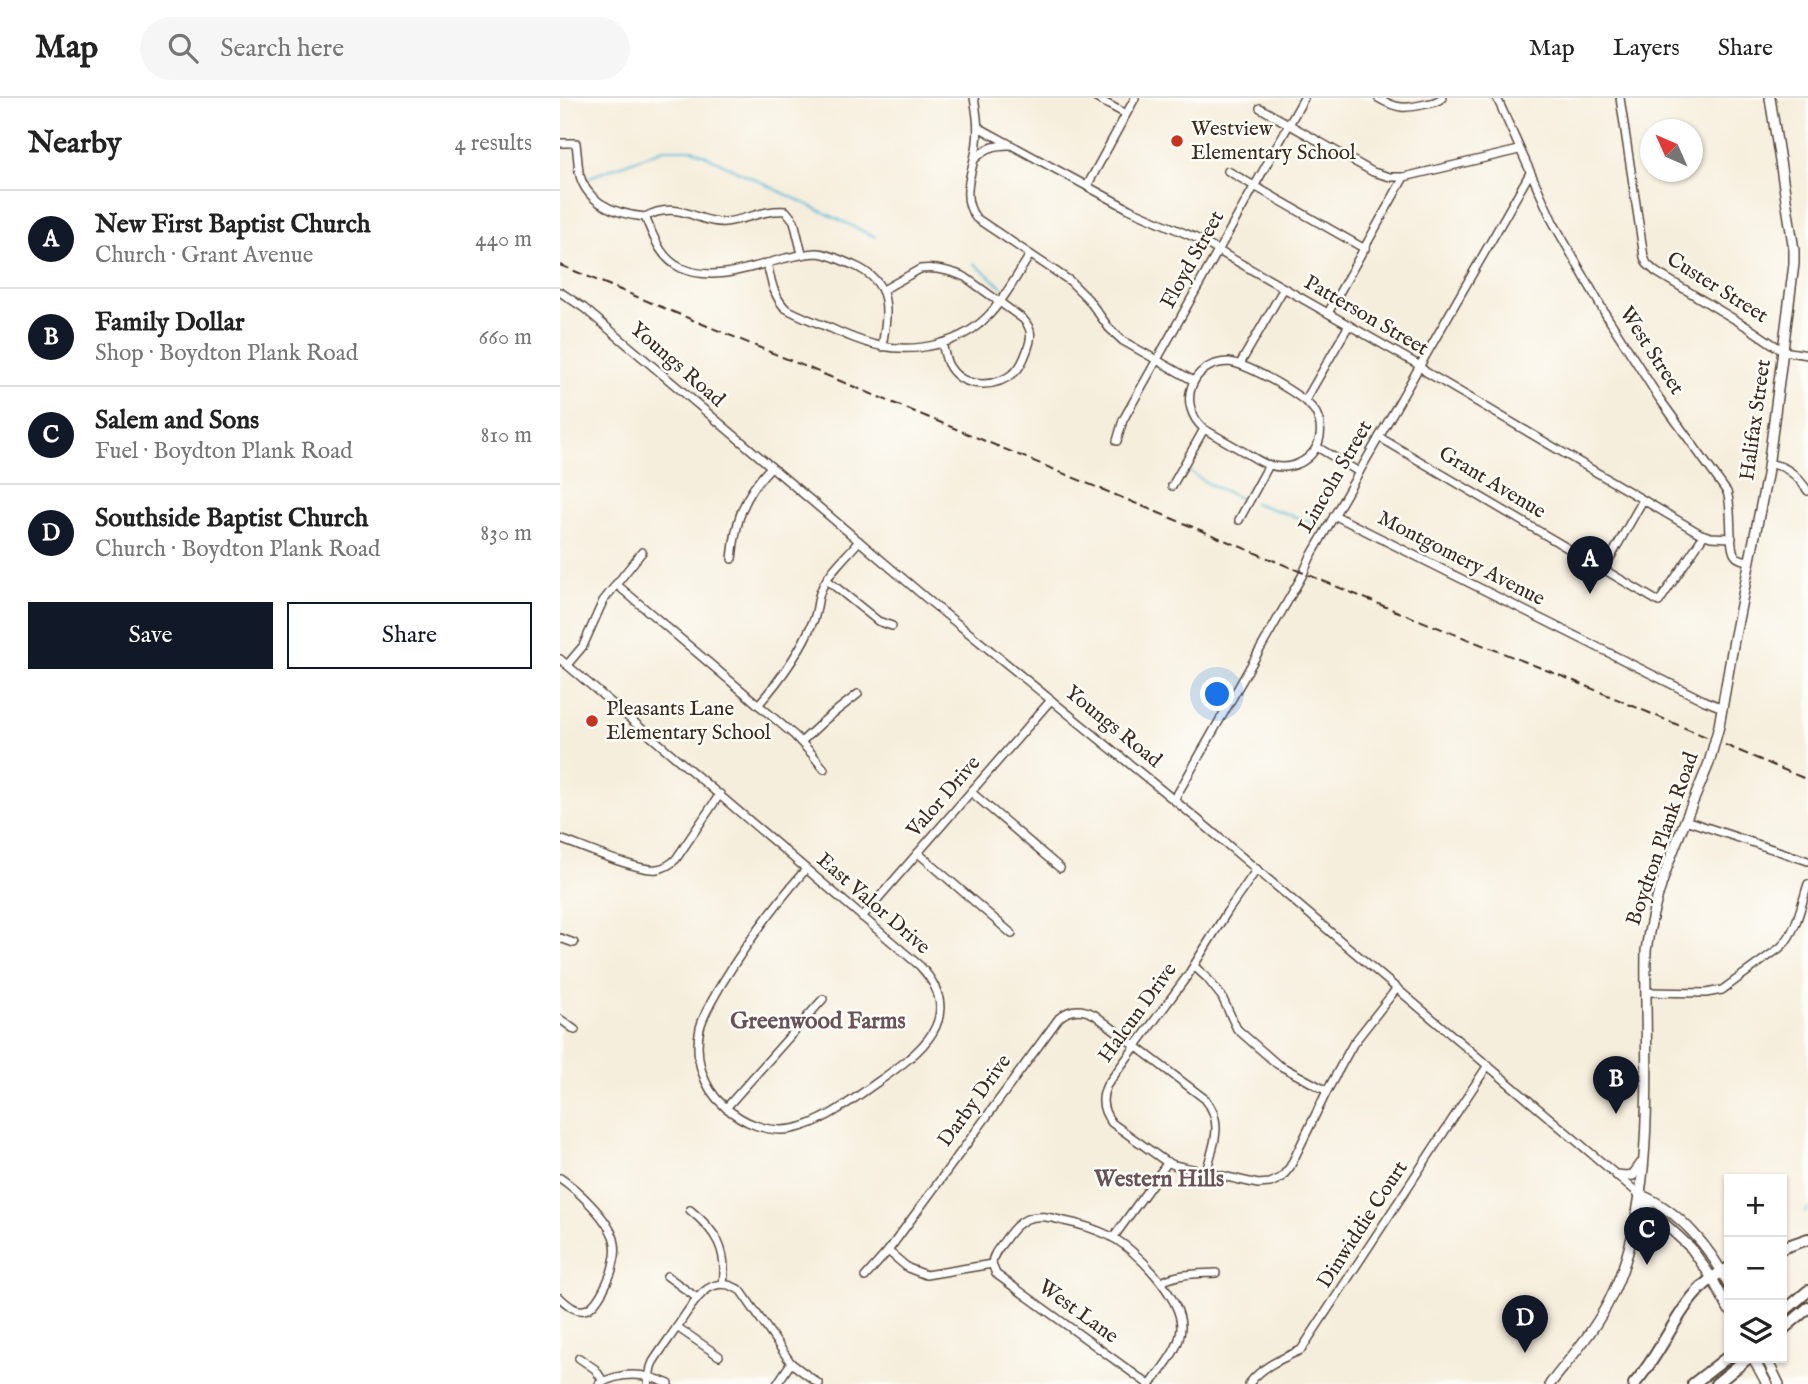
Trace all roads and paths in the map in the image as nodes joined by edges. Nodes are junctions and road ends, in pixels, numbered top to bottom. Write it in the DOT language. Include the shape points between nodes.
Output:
graph roads {
  1 [pos="974,98"];
  2 [pos="1096,98"];
  3 [pos="1135,98"];
  4 [pos="1304,98"];
  5 [pos="1378,98"];
  6 [pos="1442,98"];
  7 [pos="1497,98"];
  8 [pos="1620,98"];
  9 [pos="1770,98"];
  10 [pos="1260,108"];
  11 [pos="1126,114"];
  12 [pos="1289,125"];
  13 [pos="978,127"];
  14 [pos="560,143"];
  15 [pos="1011,145"];
  16 [pos="1519,150"];
  17 [pos="975,158"];
  18 [pos="1228,171"];
  19 [pos="1530,173"];
  20 [pos="1405,177"];
  21 [pos="1087,186"];
  22 [pos="1255,186"];
  23 [pos="645,217"];
  24 [pos="1365,249"];
  25 [pos="1218,251"];
  26 [pos="802,254"];
  27 [pos="1030,255"];
  28 [pos="767,263"];
  29 [pos="1283,288"];
  30 [pos="883,290"];
  31 [pos="560,292"];
  32 [pos="999,302"];
  33 [pos="1328,313"];
  34 [pos="1349,324"];
  35 [pos="942,343"];
  36 [pos="883,347"];
  37 [pos="1783,351"];
  38 [pos="1808,355"];
  39 [pos="1157,360"];
  40 [pos="1240,365"];
  41 [pos="1419,366"];
  42 [pos="1194,381"];
  43 [pos="1306,401"];
  44 [pos="1204,429"];
  45 [pos="1379,437"];
  46 [pos="1116,442"];
  47 [pos="1317,447"];
  48 [pos="1769,464"];
  49 [pos="1269,465"];
  50 [pos="771,467"];
  51 [pos="1359,472"];
  52 [pos="1172,486"];
  53 [pos="1808,491"];
  54 [pos="1643,500"];
  55 [pos="1334,515"];
  56 [pos="1239,520"];
  57 [pos="1704,535"];
  58 [pos="1732,538"];
  59 [pos="859,541"];
  60 [pos="642,552"];
  61 [pos="732,559"];
  62 [pos="1750,561"];
  63 [pos="1604,569"];
  64 [pos="827,580"];
  65 [pos="616,584"];
  66 [pos="892,626"];
  67 [pos="560,659"];
  68 [pos="567,665"];
  69 [pos="858,694"];
  70 [pos="1051,700"];
  71 [pos="758,705"];
  72 [pos="1723,708"];
  73 [pos="801,742"];
  74 [pos="1714,744"];
  75 [pos="824,769"];
  76 [pos="971,792"];
  77 [pos="719,794"];
  78 [pos="1174,800"];
  79 [pos="1685,820"];
  80 [pos="560,839"];
  81 [pos="918,853"];
  82 [pos="1808,860"];
  83 [pos="1060,868"];
  84 [pos="806,869"];
  85 [pos="1257,869"];
  86 [pos="1808,884"];
  87 [pos="862,917"];
  88 [pos="1012,934"];
  89 [pos="560,938"];
  90 [pos="573,943"];
  91 [pos="1194,967"];
  92 [pos="1397,988"];
  93 [pos="1646,992"];
  94 [pos="822,999"];
  95 [pos="560,1019"];
  96 [pos="575,1030"];
  97 [pos="1136,1045"];
  98 [pos="1488,1065"];
  99 [pos="1327,1091"];
  100 [pos="726,1108"];
  101 [pos="1643,1159"];
  102 [pos="1168,1162"];
  103 [pos="1206,1172"];
  104 [pos="1617,1175"];
  105 [pos="560,1178"];
  106 [pos="1640,1194"];
  107 [pos="690,1210"];
  108 [pos="1113,1238"];
  109 [pos="1808,1239"];
  110 [pos="1787,1246"];
  111 [pos="888,1251"];
  112 [pos="992,1264"];
  113 [pos="1721,1272"];
  114 [pos="1216,1273"];
  115 [pos="667,1276"];
  116 [pos="865,1277"];
  117 [pos="1161,1282"];
  118 [pos="723,1284"];
  119 [pos="1808,1290"];
  120 [pos="560,1298"];
  121 [pos="697,1298"];
  122 [pos="1727,1300"];
  123 [pos="1787,1308"];
  124 [pos="1808,1308"];
  125 [pos="1787,1326"];
  126 [pos="677,1327"];
  127 [pos="719,1356"];
  128 [pos="579,1358"];
  129 [pos="1724,1360"];
  130 [pos="792,1363"];
  131 [pos="1744,1363"];
  132 [pos="1755,1363"];
  133 [pos="1768,1363"];
  134 [pos="649,1380"];
  135 [pos="601,1383"];
  136 [pos="669,1384"];
  137 [pos="777,1384"];
  138 [pos="819,1384"];
  139 [pos="1149,1384"];
  140 [pos="1249,1384"];
  141 [pos="1550,1384"];
  142 [pos="1634,1384"];
  143 [pos="1693,1384"];
  144 [pos="1716,1384"];
  145 [pos="1767,1384"];
  146 [pos="1779,1384"];
  1 -- 13 [label="street"];
  2 -- 11 [label="street"];
  3 -- 11 [label="street"];
  4 -- 12 [label="street, Floyd Street"];
  5 -- 6 [label="street" via="1403,108"];
  7 -- 16 [label="street, West Street"];
  8 -- 37 [label="street, Custer Street" via="1647,264"];
  9 -- 37 [label="main road, Halifax Street" via="1794,250"];
  10 -- 12 [label="street"];
  11 -- 21 [label="street"];
  12 -- 20 [label="street" via="1373,172"];
  12 -- 22 [label="street, Floyd Street"];
  13 -- 15 [label="street, Patterson Street"];
  13 -- 17 [label="street"];
  14 -- 23 [label="street" via="576,143 579,172 598,201 615,211"];
  15 -- 17 [label="street" via="991,147"];
  15 -- 21 [label="street, Patterson Street"];
  16 -- 19 [label="street, West Street"];
  16 -- 20 [label="street"];
  17 -- 27 [label="street" via="967,191 971,212"];
  18 -- 22 [label="street"];
  19 -- 41 [label="street, Lincoln Street"];
  19 -- 58 [label="street, West Street" via="1562,240 1622,342 1727,492"];
  20 -- 24 [label="street"];
  21 -- 25 [label="street, Patterson Street"];
  22 -- 24 [label="street"];
  22 -- 25 [label="street, Floyd Street"];
  23 -- 26 [label="street" via="658,210 675,210 710,222 726,222 786,211 794,221"];
  23 -- 28 [label="street" via="665,257 690,271 716,275"];
  24 -- 33 [label="street"];
  25 -- 29 [label="street, Patterson Street"];
  25 -- 39 [label="street, Floyd Street"];
  26 -- 28 [label="street"];
  26 -- 30 [label="street" via="826,254 860,268"];
  27 -- 32 [label="street"];
  27 -- 39 [label="street" via="1079,289 1117,335"];
  28 -- 36 [label="street" via="773,289 785,308"];
  29 -- 33 [label="street, Patterson Street"];
  29 -- 40 [label="street"];
  30 -- 32 [label="street" via="926,268 965,277"];
  30 -- 36 [label="street" via="887,307"];
  31 -- 50 [label="street, Youngs Road"];
  32 -- 35 [label="street" via="979,324"];
  32 -- 35 [label="street" via="1031,329 1031,340 1014,373 990,384 973,383 953,371"];
  33 -- 34 [label="street, Patterson Street"];
  34 -- 41 [label="street, Patterson Street"];
  34 -- 43 [label="street"];
  35 -- 36 [label="street" via="909,349"];
  37 -- 38 [label="street, Custer Street"];
  37 -- 48 [label="main road, Halifax Street"];
  39 -- 42 [label="street"];
  39 -- 46 [label="street, Floyd Street"];
  40 -- 42 [label="street" via="1216,363"];
  40 -- 43 [label="street"];
  41 -- 45 [label="street, Lincoln Street"];
  41 -- 54 [label="street, Patterson Street"];
  42 -- 44 [label="street" via="1189,404"];
  43 -- 47 [label="street" via="1319,421"];
  44 -- 49 [label="street"];
  44 -- 52 [label="street"];
  45 -- 51 [label="street, Lincoln Street"];
  45 -- 63 [label="street, Grant Avenue"];
  47 -- 49 [label="street" via="1300,464"];
  47 -- 51 [label="street"];
  48 -- 53 [label="street" via="1788,470"];
  48 -- 62 [label="main road, Halifax Street"];
  49 -- 56 [label="street"];
  50 -- 59 [label="street, Youngs Road"];
  50 -- 61 [label="street" via="742,509"];
  51 -- 55 [label="street, Lincoln Street"];
  54 -- 57 [label="street, Patterson Street"];
  54 -- 63 [label="street"];
  55 -- 72 [label="street, Montgomery Avenue"];
  55 -- 78 [label="street, Lincoln Street"];
  57 -- 58 [label="street, Patterson Street"];
  57 -- 63 [label="street, Grant Avenue" via="1658,602"];
  58 -- 62 [label="street" via="1735,555"];
  59 -- 64 [label="street"];
  59 -- 70 [label="street, Youngs Road"];
  60 -- 65 [label="street"];
  62 -- 72 [label="main road, Halifax Street"];
  64 -- 66 [label="street" via="878,621"];
  64 -- 71 [label="street" via="798,652"];
  65 -- 68 [label="street" via="583,646"];
  65 -- 71 [label="street"];
  67 -- 68 [label="street, East Valor Drive"];
  68 -- 77 [label="street, East Valor Drive"];
  69 -- 73 [label="street"];
  70 -- 76 [label="street, Valor Drive"];
  70 -- 78 [label="street, Youngs Road"];
  71 -- 73 [label="street"];
  72 -- 74 [label="main road, Halifax Street, bridge"];
  73 -- 75 [label="street"];
  74 -- 79 [label="main road, Boydton Plank Road, bridge"];
  76 -- 81 [label="street, Valor Drive"];
  76 -- 83 [label="street"];
  77 -- 80 [label="street" via="676,859 661,869 643,868"];
  77 -- 84 [label="street, East Valor Drive"];
  78 -- 85 [label="street, Youngs Road"];
  79 -- 82 [label="street"];
  79 -- 93 [label="main road, Boydton Plank Road" via="1650,921"];
  81 -- 87 [label="street, Valor Drive"];
  81 -- 88 [label="street"];
  84 -- 87 [label="street, East Valor Drive"];
  84 -- 100 [label="street" via="748,943 703,1018 698,1039 701,1069 712,1093"];
  85 -- 91 [label="street, Halcun Drive"];
  85 -- 92 [label="street, Youngs Road"];
  86 -- 93 [label="street" via="1786,942 1726,988 1706,993"];
  87 -- 100 [label="street, East Valor Drive" via="920,966 931,981 939,1005 932,1034 898,1067 812,1123 767,1129"];
  89 -- 90 [label="street"];
  91 -- 97 [label="street, Halcun Drive"];
  91 -- 99 [label="street" via="1222,997 1237,1029 1277,1064"];
  92 -- 98 [label="street, Youngs Road"];
  92 -- 99 [label="street, Halcun Drive" via="1359,1034"];
  93 -- 101 [label="main road, Boydton Plank Road"];
  94 -- 100 [label="street"];
  95 -- 96 [label="street"];
  97 -- 102 [label="street, Halcun Drive" via="1104,1091 1103,1109 1112,1123"];
  97 -- 103 [label="street, Darby Drive" via="1210,1106 1216,1127"];
  97 -- 111 [label="street, Darby Drive" via="1090,1012 1063,1015"];
  98 -- 104 [label="street, Youngs Road"];
  98 -- 140 [label="street, Dinwiddie Court" via="1301,1350 1269,1366"];
  99 -- 103 [label="street, Halcun Drive" via="1281,1178 1258,1184"];
  101 -- 104 [label="main road" via="1633,1175"];
  101 -- 106 [label="main road, Boydton Plank Road"];
  102 -- 103 [label="street, Halcun Drive"];
  102 -- 108 [label="street"];
  104 -- 106 [label="street, Youngs Road"];
  105 -- 120 [label="street" via="602,1218 615,1248 611,1272 592,1307 576,1309"];
  106 -- 113 [label="main road" via="1650,1210"];
  106 -- 141 [label="main road, Boydton Plank Road" via="1611,1297"];
  107 -- 118 [label="street" via="709,1226 719,1243"];
  108 -- 112 [label="street" via="1080,1224 1031,1218 1014,1228"];
  108 -- 117 [label="street"];
  109 -- 110 [label="highway"];
  111 -- 112 [label="street" via="908,1268 926,1275"];
  111 -- 116 [label="street, Darby Drive"];
  112 -- 139 [label="street, West Lane" via="996,1274"];
  113 -- 122 [label="main road"];
  113 -- 142 [label="highway" via="1695,1294"];
  114 -- 117 [label="street" via="1186,1274"];
  115 -- 121 [label="street"];
  117 -- 139 [label="street" via="1176,1307 1181,1331 1172,1353"];
  118 -- 121 [label="street" via="708,1288"];
  118 -- 130 [label="street" via="746,1296"];
  119 -- 123 [label="highway"];
  121 -- 126 [label="street"];
  124 -- 125 [label="highway"];
  126 -- 127 [label="street"];
  126 -- 134 [label="street" via="653,1362"];
  128 -- 135 [label="street" via="595,1369"];
  129 -- 143 [label="highway"];
  130 -- 137 [label="street"];
  130 -- 138 [label="street"];
  131 -- 144 [label="highway"];
  132 -- 145 [label="main road"];
  133 -- 146 [label="main road"];
  134 -- 135 [label="street" via="624,1374"];
  134 -- 136 [label="street"];
}
